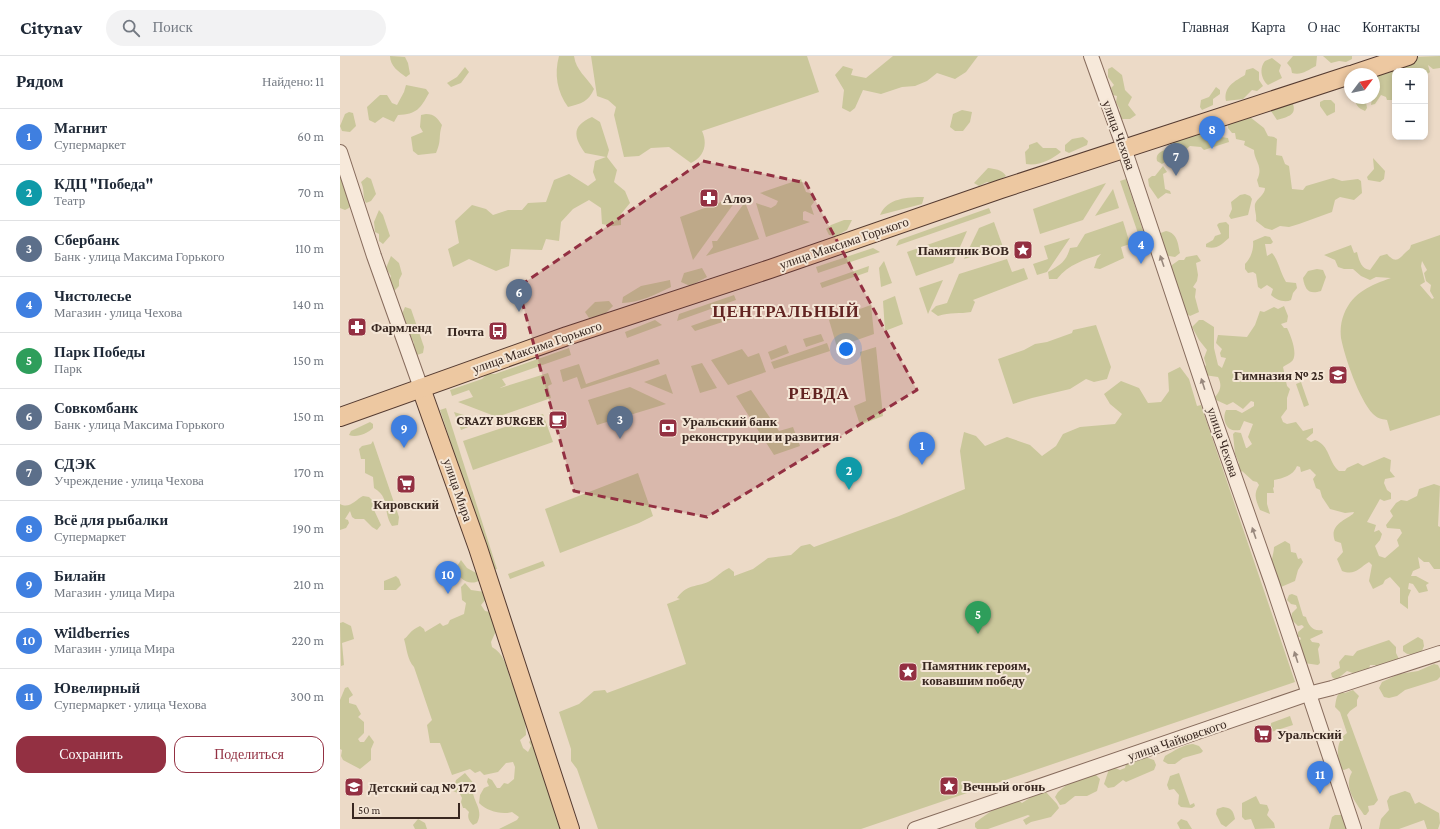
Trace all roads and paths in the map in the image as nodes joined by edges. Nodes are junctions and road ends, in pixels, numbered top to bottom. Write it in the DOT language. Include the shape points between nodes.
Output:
graph roads {
  1 [pos="1091,56"];
  2 [pos="1408,56"];
  3 [pos="1372,68"];
  4 [pos="1344,77"];
  5 [pos="1124,148"];
  6 [pos="340,152"];
  7 [pos="421,388"];
  8 [pos="340,417"];
  9 [pos="1440,653"];
  10 [pos="1308,694"];
  11 [pos="570,829"];
  12 [pos="915,829"];
  13 [pos="1354,829"];
  1 -- 5 [label="street, улица Чехова"];
  2 -- 3 [label="main road"];
  4 -- 5 [label="main road, улица Максима Горького"];
  5 -- 7 [label="main road, улица Максима Горького"];
  10 -- 5 [label="street, улица Чехова, one-way"];
  6 -- 7 [label="street, улица Мира"];
  7 -- 8 [label="main road, улица Максима Горького"];
  7 -- 11 [label="main road, улица Мира" via="478,548"];
  9 -- 10 [label="street, улица Чайковского"];
  10 -- 12 [label="street, улица Чайковского"];
  10 -- 13 [label="street, улица Чехова"];
}
